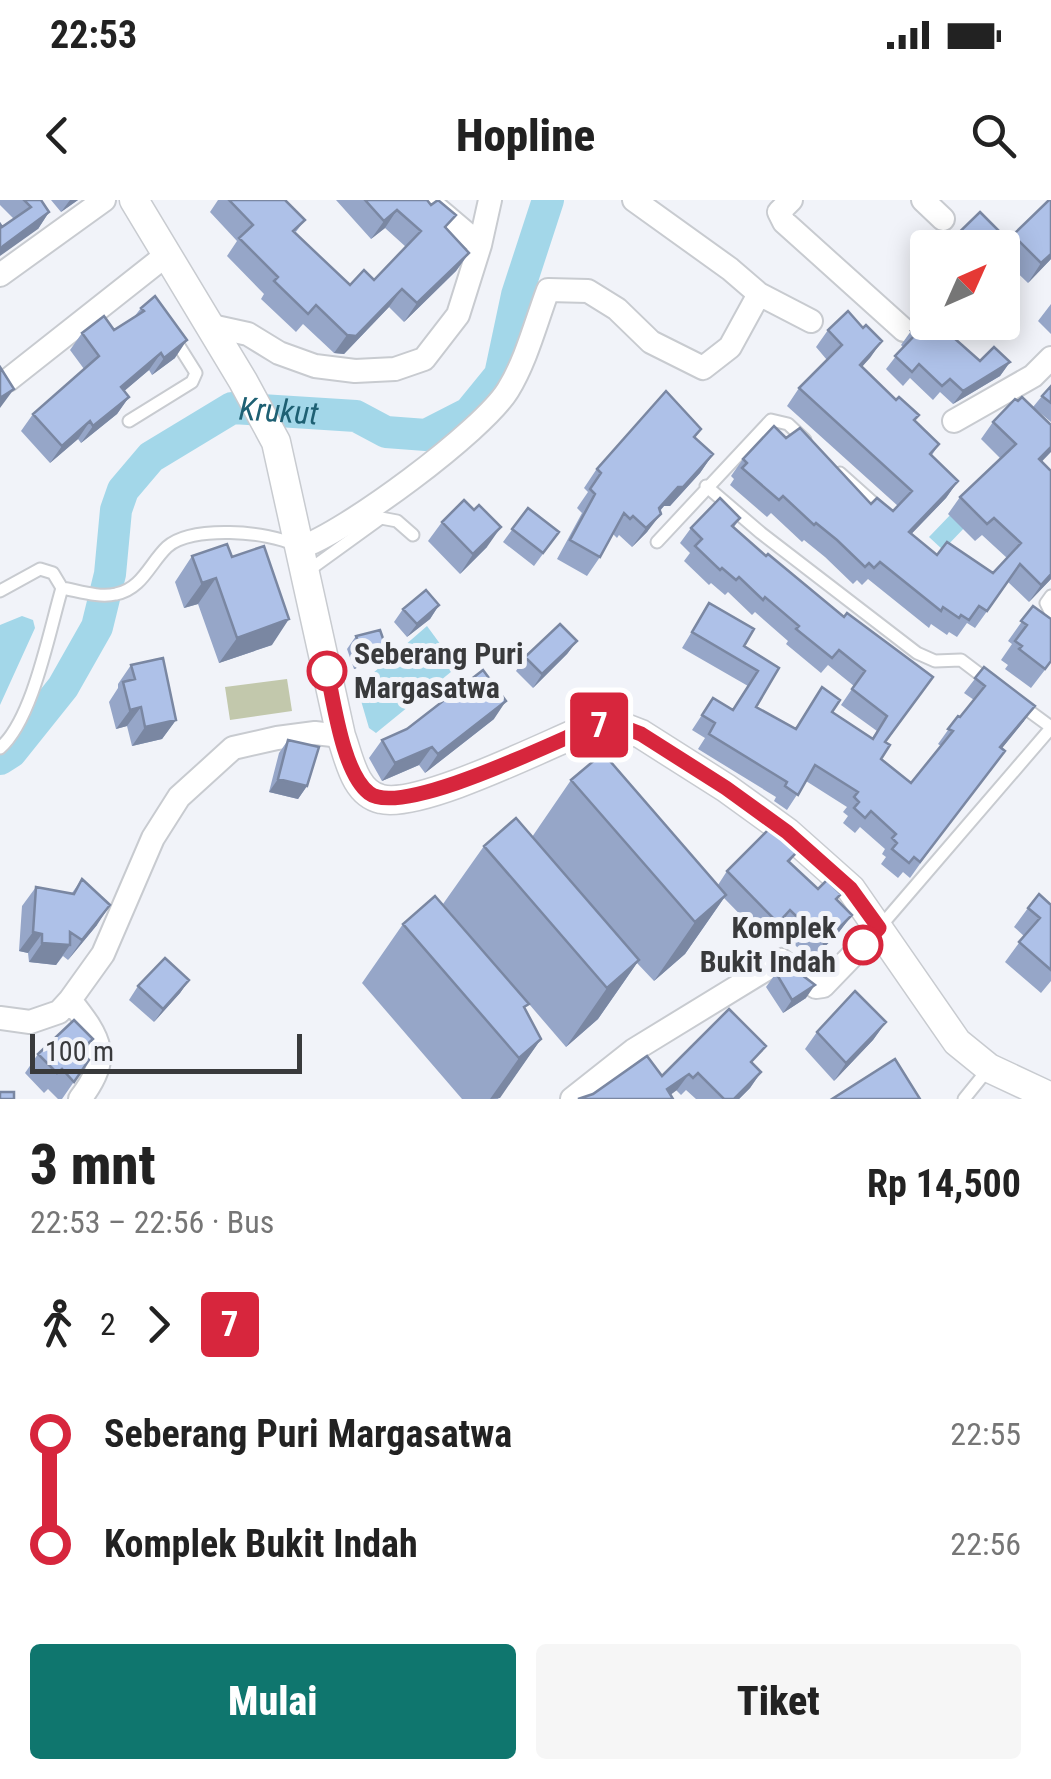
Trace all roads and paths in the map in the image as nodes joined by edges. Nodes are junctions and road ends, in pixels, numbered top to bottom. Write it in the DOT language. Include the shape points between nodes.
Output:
graph roads {
  1 [pos="104,200"];
  2 [pos="134,200"];
  3 [pos="427,200"];
  4 [pos="490,200"];
  5 [pos="634,200"];
  6 [pos="792,200"];
  7 [pos="923,200"];
  8 [pos="943,219"];
  9 [pos="480,244"];
  10 [pos="165,256"];
  11 [pos="0,275"];
  12 [pos="760,294"];
  13 [pos="811,321"];
  14 [pos="166,326"];
  15 [pos="207,326"];
  16 [pos="904,330"];
  17 [pos="1051,358"];
  18 [pos="8,380"];
  19 [pos="129,421"];
  20 [pos="954,421"];
  21 [pos="813,448"];
  22 [pos="826,460"];
  23 [pos="706,486"];
  24 [pos="878,507"];
  25 [pos="412,535"];
  26 [pos="657,542"];
  27 [pos="302,560"];
  28 [pos="62,588"];
  29 [pos="0,590"];
  30 [pos="1051,596"];
  31 [pos="1051,614"];
  32 [pos="1051,727"];
  33 [pos="342,736"];
  34 [pos="0,748"];
  35 [pos="879,928"];
  36 [pos="70,1000"];
  37 [pos="0,1018"];
  38 [pos="1004,1082"];
  39 [pos="1051,1097"];
  40 [pos="80,1099"];
  41 [pos="572,1099"];
  42 [pos="964,1099"];
  1 -- 11 [label="street"];
  2 -- 10 [label="street"];
  3 -- 9 [label="street"];
  4 -- 9 [label="street"];
  5 -- 12 [label="street"];
  6 -- 16 [label="street" via="779,212 784,222"];
  7 -- 8 [label="street"];
  9 -- 15 [label="street" via="458,315 424,360 395,369 316,366 248,334"];
  10 -- 15 [label="street"];
  10 -- 18 [label="street" via="142,287"];
  12 -- 13 [label="street"];
  12 -- 27 [label="street" via="730,346 703,368 651,342 588,291 548,290 508,390 488,415 445,453 311,544"];
  14 -- 19 [label="lane" via="196,373"];
  15 -- 27 [label="street" via="276,442"];
  17 -- 20 [label="street" via="1033,376"];
  21 -- 23 [label="lane" via="788,424 771,420"];
  22 -- 24 [label="lane"];
  23 -- 26 [label="lane"];
  23 -- 32 [label="lane" via="918,652 935,661 961,660"];
  25 -- 27 [label="lane" via="382,518"];
  27 -- 28 [label="lane" via="283,539 206,532 170,544 136,586 117,594"];
  27 -- 33 [label="street"];
  28 -- 29 [label="lane" via="53,573 40,569"];
  28 -- 34 [label="lane" via="24,714"];
  30 -- 31 [label="lane"];
  32 -- 35 [label="lane"];
  33 -- 35 [label="street" via="356,780 369,794 395,800 434,792 593,726 615,724 641,734 787,832 850,888"];
  33 -- 36 [label="street" via="315,733 233,748 179,797 153,838 103,954"];
  35 -- 38 [label="street" via="957,1042"];
  35 -- 41 [label="street" via="823,986 781,960 634,1050"];
  36 -- 37 [label="street" via="59,1012 30,1022"];
  36 -- 40 [label="street" via="92,1027 101,1061"];
  38 -- 39 [label="street"];
  38 -- 42 [label="lane"];
}
